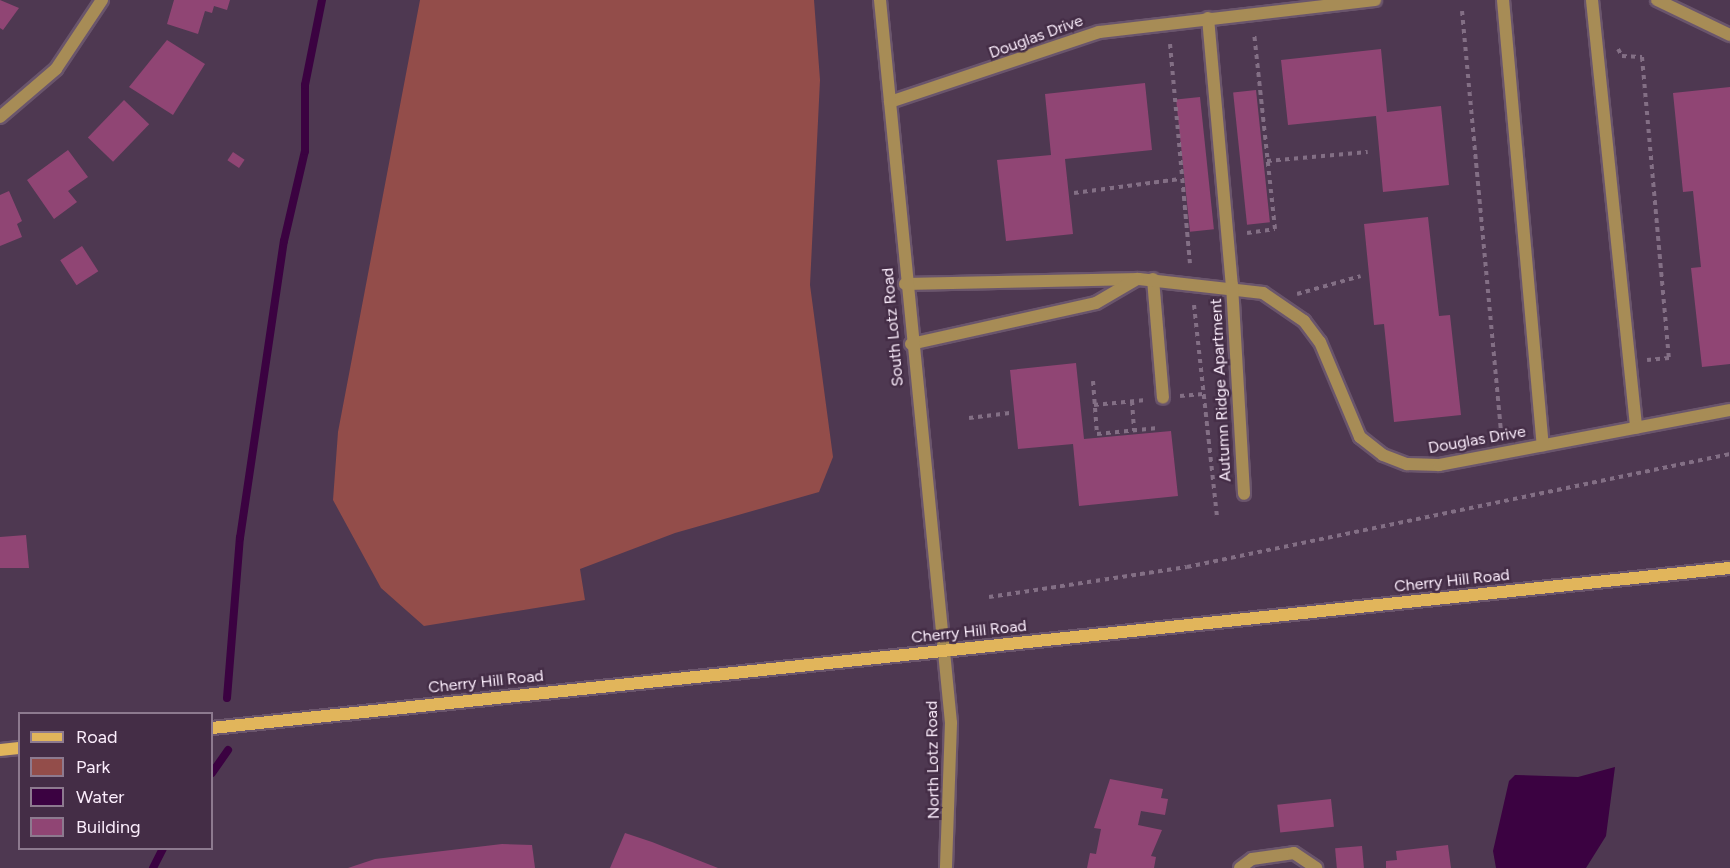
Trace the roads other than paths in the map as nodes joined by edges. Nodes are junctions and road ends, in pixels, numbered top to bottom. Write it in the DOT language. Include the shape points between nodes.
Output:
graph roads {
  1 [pos="102,0"];
  2 [pos="880,0"];
  3 [pos="1375,0"];
  4 [pos="1503,0"];
  5 [pos="1592,0"];
  6 [pos="1658,0"];
  7 [pos="1208,18"];
  8 [pos="1730,35"];
  9 [pos="890,102"];
  10 [pos="0,117"];
  11 [pos="1138,279"];
  12 [pos="1153,279"];
  13 [pos="905,284"];
  14 [pos="1232,285"];
  15 [pos="911,344"];
  16 [pos="1164,398"];
  17 [pos="1730,410"];
  18 [pos="1636,428"];
  19 [pos="1543,445"];
  20 [pos="1244,494"];
  21 [pos="1730,568"];
  22 [pos="944,651"];
  23 [pos="213,728"];
  24 [pos="18,748"];
  25 [pos="0,750"];
  26 [pos="946,868"];
  27 [pos="1240,868"];
  28 [pos="1316,868"];
  1 -- 10 [label="street" via="56,69"];
  2 -- 9 [label="street, South Lotz Road"];
  3 -- 7 [label="street, Douglas Drive"];
  4 -- 19 [label="street"];
  5 -- 18 [label="street"];
  6 -- 8 [label="street"];
  7 -- 9 [label="street, Douglas Drive" via="1099,32"];
  7 -- 14 [label="street, Autumn Ridge Apartment"];
  9 -- 13 [label="street, South Lotz Road"];
  11 -- 12 [label="street, Douglas Drive"];
  11 -- 13 [label="street, Douglas Drive"];
  11 -- 15 [label="street, Douglas Drive" via="1096,303"];
  12 -- 14 [label="street, Douglas Drive"];
  12 -- 16 [label="street"];
  13 -- 15 [label="street, South Lotz Road"];
  14 -- 19 [label="street, Douglas Drive" via="1263,293 1304,321 1320,342 1360,437 1383,455 1423,466"];
  14 -- 20 [label="street, Autumn Ridge Apartment"];
  15 -- 22 [label="street, South Lotz Road"];
  17 -- 18 [label="street, Douglas Drive"];
  18 -- 19 [label="street, Douglas Drive"];
  21 -- 22 [label="main road, Cherry Hill Road"];
  22 -- 23 [label="main road, Cherry Hill Road"];
  22 -- 26 [label="street, North Lotz Road" via="953,766"];
  24 -- 25 [label="main road"];
  27 -- 28 [label="street" via="1252,859 1294,854"];
}
